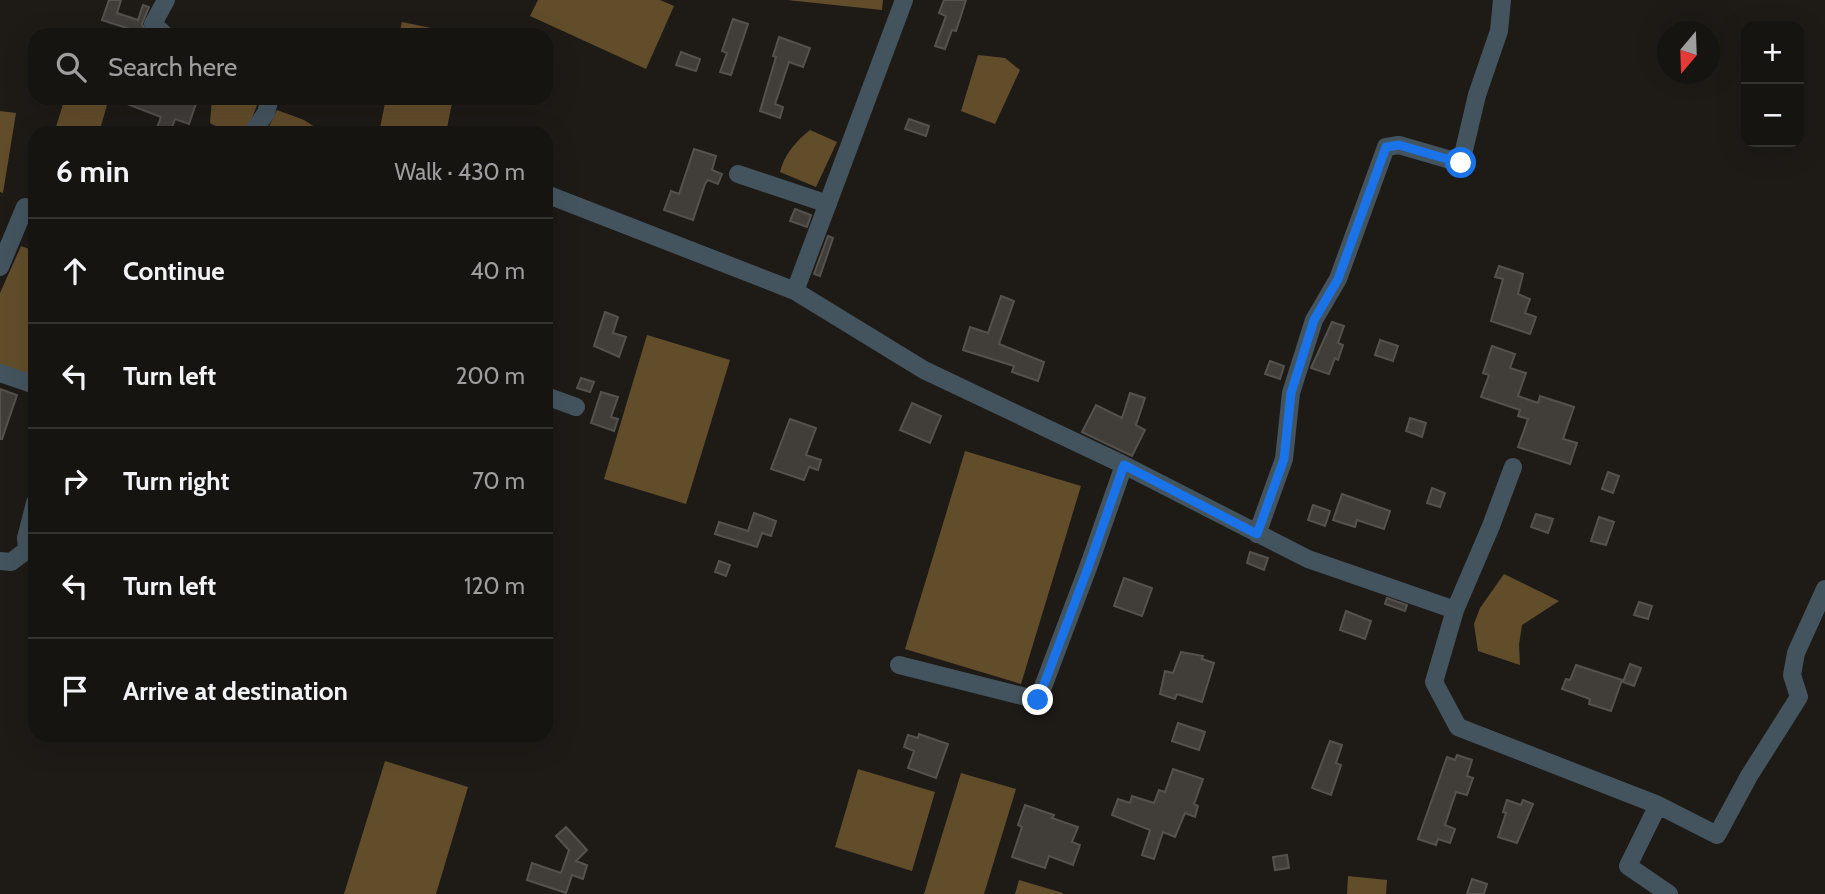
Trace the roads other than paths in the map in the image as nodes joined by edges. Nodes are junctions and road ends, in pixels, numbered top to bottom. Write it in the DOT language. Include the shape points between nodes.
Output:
graph roads {
  1 [pos="166,0"];
  2 [pos="904,0"];
  3 [pos="1502,0"];
  4 [pos="157,28"];
  5 [pos="268,105"];
  6 [pos="257,126"];
  7 [pos="738,174"];
  8 [pos="553,197"];
  9 [pos="828,204"];
  10 [pos="25,207"];
  11 [pos="0,267"];
  12 [pos="796,291"];
  13 [pos="0,373"];
  14 [pos="28,383"];
  15 [pos="553,399"];
  16 [pos="576,407"];
  17 [pos="1124,465"];
  18 [pos="1513,467"];
  19 [pos="28,530"];
  20 [pos="1257,534"];
  21 [pos="0,561"];
  22 [pos="1825,589"];
  23 [pos="1455,610"];
  24 [pos="899,665"];
  25 [pos="1658,805"];
  26 [pos="1669,894"];
  1 -- 4 [label="street" via="153,24"];
  2 -- 9 [label="street"];
  3 -- 20 [label="street" via="1499,31 1477,94 1461,163 1399,145 1386,147 1338,279 1314,320 1291,393 1284,459"];
  5 -- 6 [label="street"];
  7 -- 9 [label="street"];
  8 -- 12 [label="street"];
  9 -- 12 [label="street"];
  10 -- 11 [label="street"];
  12 -- 17 [label="street" via="924,370"];
  13 -- 14 [label="street"];
  15 -- 16 [label="street"];
  17 -- 20 [label="street"];
  17 -- 24 [label="street" via="1038,700"];
  18 -- 23 [label="street"];
  19 -- 21 [label="street" via="27,550 11,562"];
  20 -- 23 [label="street" via="1308,559"];
  22 -- 25 [label="street" via="1796,653 1792,675 1799,696 1717,835"];
  23 -- 25 [label="street" via="1434,682 1458,727"];
  25 -- 26 [label="street" via="1628,866"];
}
